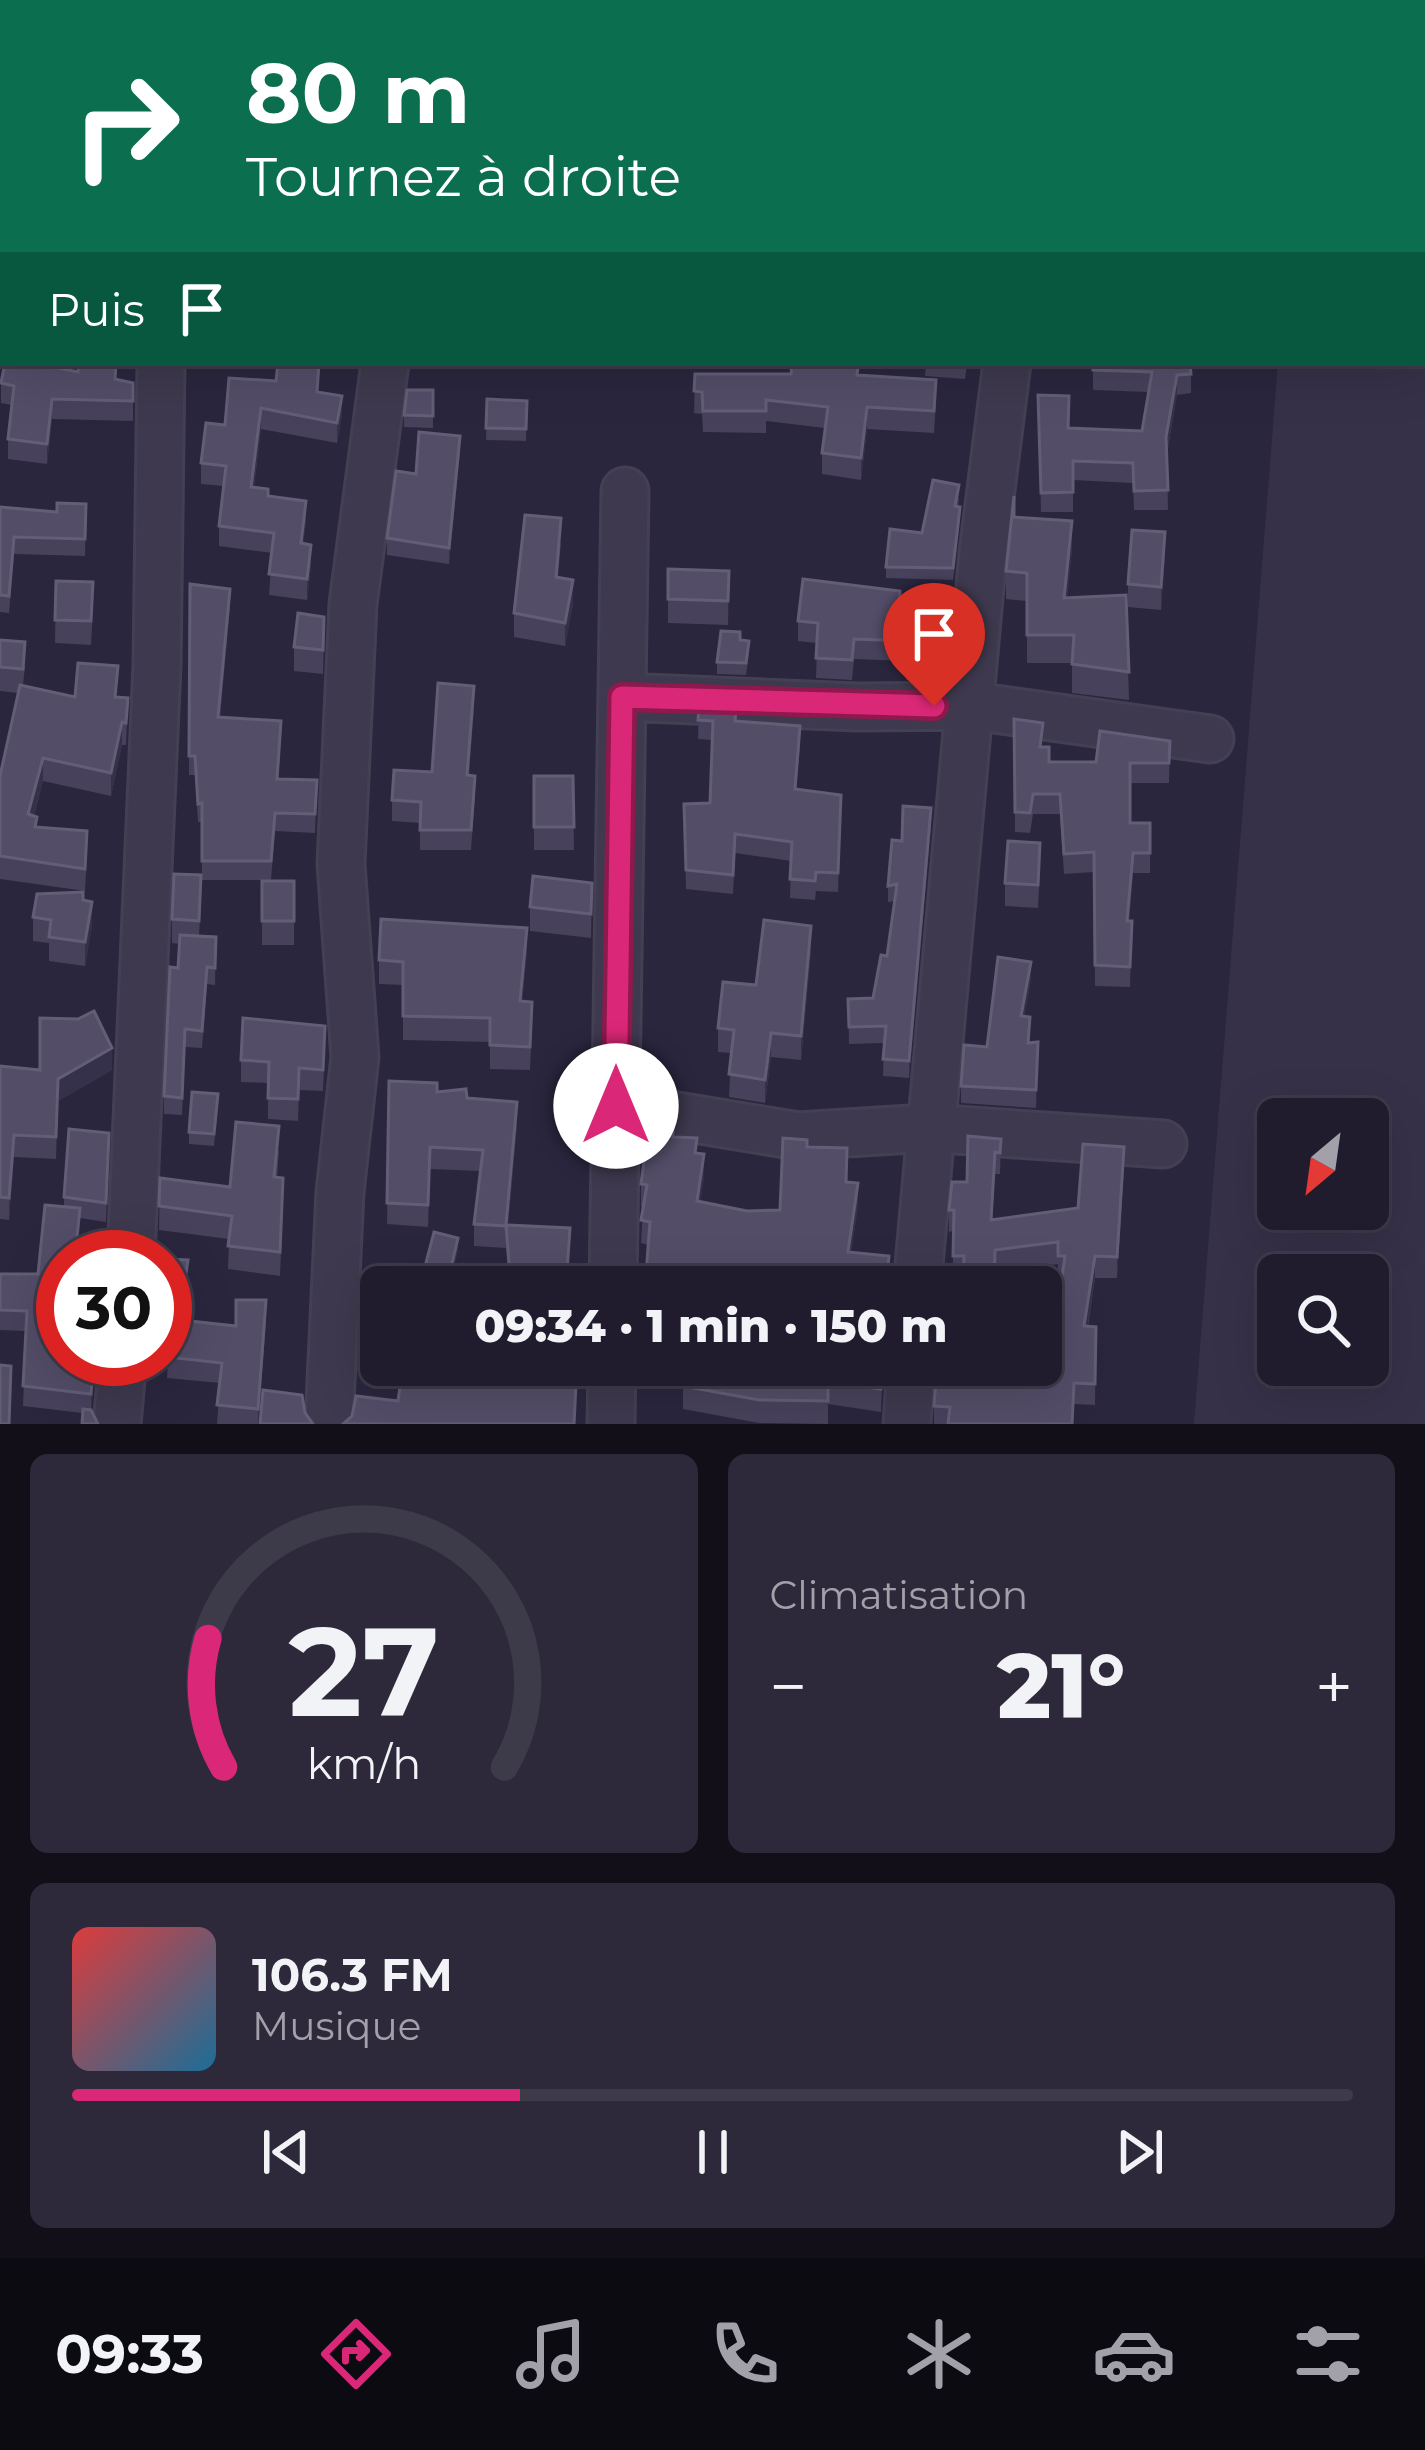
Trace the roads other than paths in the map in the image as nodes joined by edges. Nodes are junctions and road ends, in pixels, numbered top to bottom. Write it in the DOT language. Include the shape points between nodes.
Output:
graph roads {
  1 [pos="161,366"];
  2 [pos="385,366"];
  3 [pos="1007,366"];
  4 [pos="626,491"];
  5 [pos="622,697"];
  6 [pos="973,706"];
  7 [pos="1210,739"];
  8 [pos="616,1106"];
  9 [pos="928,1128"];
  10 [pos="1163,1144"];
  11 [pos="131,1230"];
  12 [pos="613,1266"];
  13 [pos="918,1266"];
  14 [pos="121,1386"];
  15 [pos="611,1386"];
  16 [pos="910,1386"];
  17 [pos="117,1424"];
  18 [pos="329,1424"];
  19 [pos="610,1424"];
  20 [pos="908,1424"];
  1 -- 11 [label="street" via="157,665"];
  2 -- 18 [label="street" via="353,604 340,864 355,1057"];
  3 -- 6 [label="street"];
  4 -- 5 [label="street"];
  5 -- 6 [label="street"];
  5 -- 8 [label="street"];
  6 -- 7 [label="street"];
  6 -- 9 [label="street"];
  8 -- 9 [label="street" via="797,1136"];
  8 -- 12 [label="street"];
  9 -- 10 [label="street"];
  9 -- 13 [label="street"];
  14 -- 17 [label="street"];
  15 -- 19 [label="street"];
  16 -- 20 [label="street"];
}
